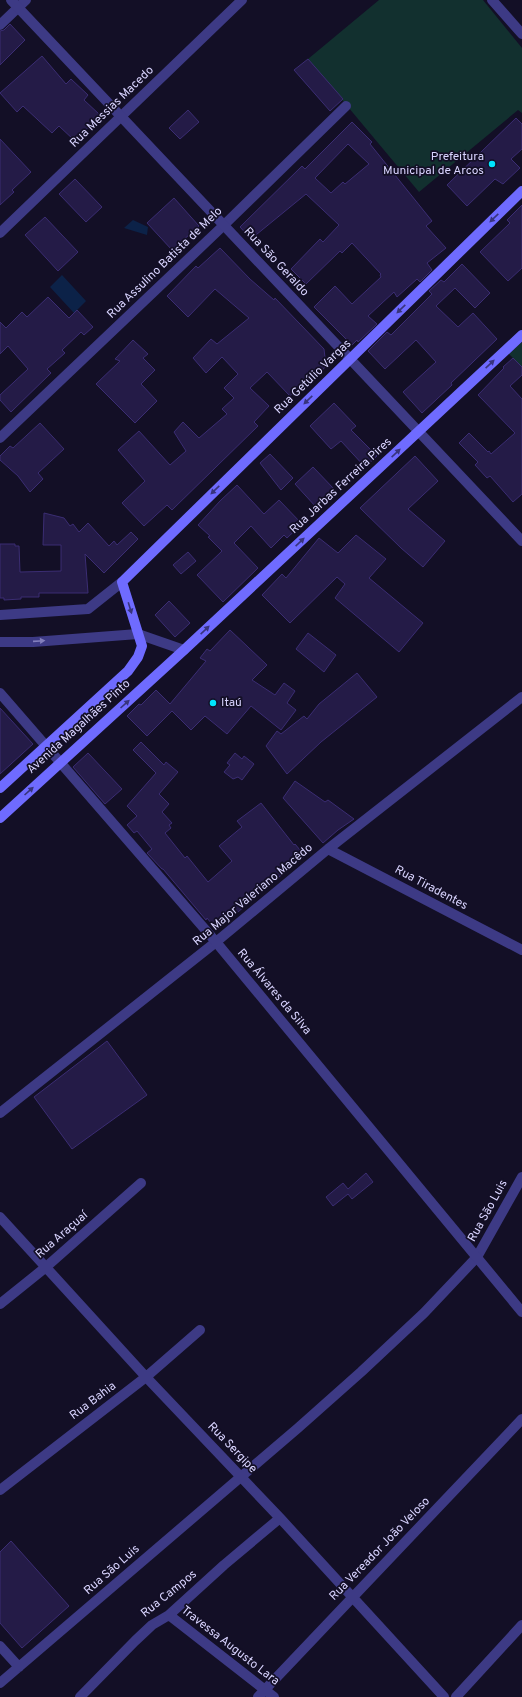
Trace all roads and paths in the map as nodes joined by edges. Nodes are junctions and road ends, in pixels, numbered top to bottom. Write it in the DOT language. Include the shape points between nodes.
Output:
graph roads {
  1 [pos="26,0"];
  2 [pos="242,0"];
  3 [pos="492,0"];
  4 [pos="15,4"];
  5 [pos="0,25"];
  6 [pos="522,34"];
  7 [pos="346,106"];
  8 [pos="121,116"];
  9 [pos="522,191"];
  10 [pos="224,225"];
  11 [pos="0,233"];
  12 [pos="522,335"];
  13 [pos="350,359"];
  14 [pos="418,432"];
  15 [pos="0,438"];
  16 [pos="522,541"];
  17 [pos="122,582"];
  18 [pos="0,615"];
  19 [pos="138,634"];
  20 [pos="0,642"];
  21 [pos="180,653"];
  22 [pos="0,692"];
  23 [pos="522,697"];
  24 [pos="47,745"];
  25 [pos="61,762"];
  26 [pos="0,788"];
  27 [pos="0,818"];
  28 [pos="328,849"];
  29 [pos="216,942"];
  30 [pos="522,950"];
  31 [pos="0,1113"];
  32 [pos="522,1177"];
  33 [pos="140,1183"];
  34 [pos="0,1217"];
  35 [pos="477,1257"];
  36 [pos="46,1267"];
  37 [pos="0,1304"];
  38 [pos="522,1312"];
  39 [pos="200,1330"];
  40 [pos="146,1377"];
  41 [pos="522,1419"];
  42 [pos="241,1476"];
  43 [pos="0,1490"];
  44 [pos="280,1518"];
  45 [pos="352,1598"];
  46 [pos="169,1615"];
  47 [pos="522,1625"];
  48 [pos="0,1646"];
  49 [pos="19,1668"];
  50 [pos="0,1683"];
  51 [pos="261,1693"];
  52 [pos="80,1697"];
  53 [pos="274,1697"];
  54 [pos="444,1697"];
  55 [pos="456,1697"];
  1 -- 4 [label="street"];
  2 -- 8 [label="street, Rua Messias Macedo"];
  3 -- 6 [label="street"];
  4 -- 5 [label="street"];
  4 -- 8 [label="street, Rua São Geraldo"];
  7 -- 10 [label="street, Rua Assulino Batista de Melo"];
  8 -- 10 [label="street, Rua São Geraldo"];
  8 -- 11 [label="street, Rua Messias Macedo"];
  9 -- 13 [label="main road, Rua Getúlio Vargas, one-way"];
  10 -- 13 [label="street, Rua São Geraldo"];
  10 -- 15 [label="street, Rua Assulino Batista de Melo"];
  14 -- 12 [label="main road, Rua Jarbas Ferreira Pires, one-way"];
  13 -- 14 [label="street, Rua São Geraldo"];
  13 -- 17 [label="main road, Rua Getúlio Vargas, one-way"];
  14 -- 16 [label="street, Rua São Geraldo"];
  21 -- 14 [label="main road, Rua Jarbas Ferreira Pires, one-way"];
  17 -- 18 [label="street, Rua Getúlio Vargas" via="88,610"];
  17 -- 19 [label="main road, one-way"];
  20 -- 19 [label="street, one-way"];
  19 -- 21 [label="street"];
  19 -- 24 [label="main road, Avenida Magalhães Pinto" via="142,646 128,671"];
  25 -- 21 [label="main road, Avenida Magalhães Pinto, one-way"];
  22 -- 24 [label="street, Rua Álvares da Silva"];
  23 -- 28 [label="street, Rua Major Valeriano Macêdo"];
  24 -- 25 [label="street, Rua Álvares da Silva"];
  24 -- 26 [label="main road, Avenida Magalhães Pinto"];
  27 -- 25 [label="main road, Avenida Magalhães Pinto, one-way"];
  25 -- 29 [label="street, Rua Álvares da Silva"];
  28 -- 29 [label="street, Rua Major Valeriano Macêdo"];
  28 -- 30 [label="street, Rua Tiradentes"];
  29 -- 31 [label="street, Rua Major Valeriano Macêdo"];
  29 -- 35 [label="street, Rua Álvares da Silva"];
  32 -- 35 [label="street, Rua São Luis"];
  33 -- 36 [label="street, Rua Araçuaí"];
  34 -- 36 [label="street, Rua Sergipe"];
  35 -- 38 [label="street, Rua Álvares da Silva"];
  35 -- 42 [label="street, Rua São Luis" via="424,1313 361,1372"];
  36 -- 37 [label="street, Rua Araçuaí"];
  36 -- 40 [label="street, Rua Sergipe"];
  39 -- 40 [label="street, Rua Bahia"];
  40 -- 42 [label="street, Rua Sergipe"];
  40 -- 43 [label="street, Rua Bahia"];
  41 -- 45 [label="street, Rua Vereador João Veloso"];
  42 -- 44 [label="street, Rua Sergipe"];
  42 -- 49 [label="street, Rua São Luis"];
  44 -- 45 [label="street, Rua Sergipe"];
  44 -- 46 [label="street, Rua Campos"];
  45 -- 51 [label="street, Rua Vereador João Veloso"];
  45 -- 54 [label="street, Rua Sergipe"];
  46 -- 51 [label="street, Travessa Augusto Lara"];
  46 -- 52 [label="street, Rua Campos" via="134,1640"];
  47 -- 55 [label="street"];
  48 -- 49 [label="street"];
  49 -- 50 [label="street, Rua São Luis"];
  51 -- 53 [label="street, Travessa Augusto Lara"];
}
